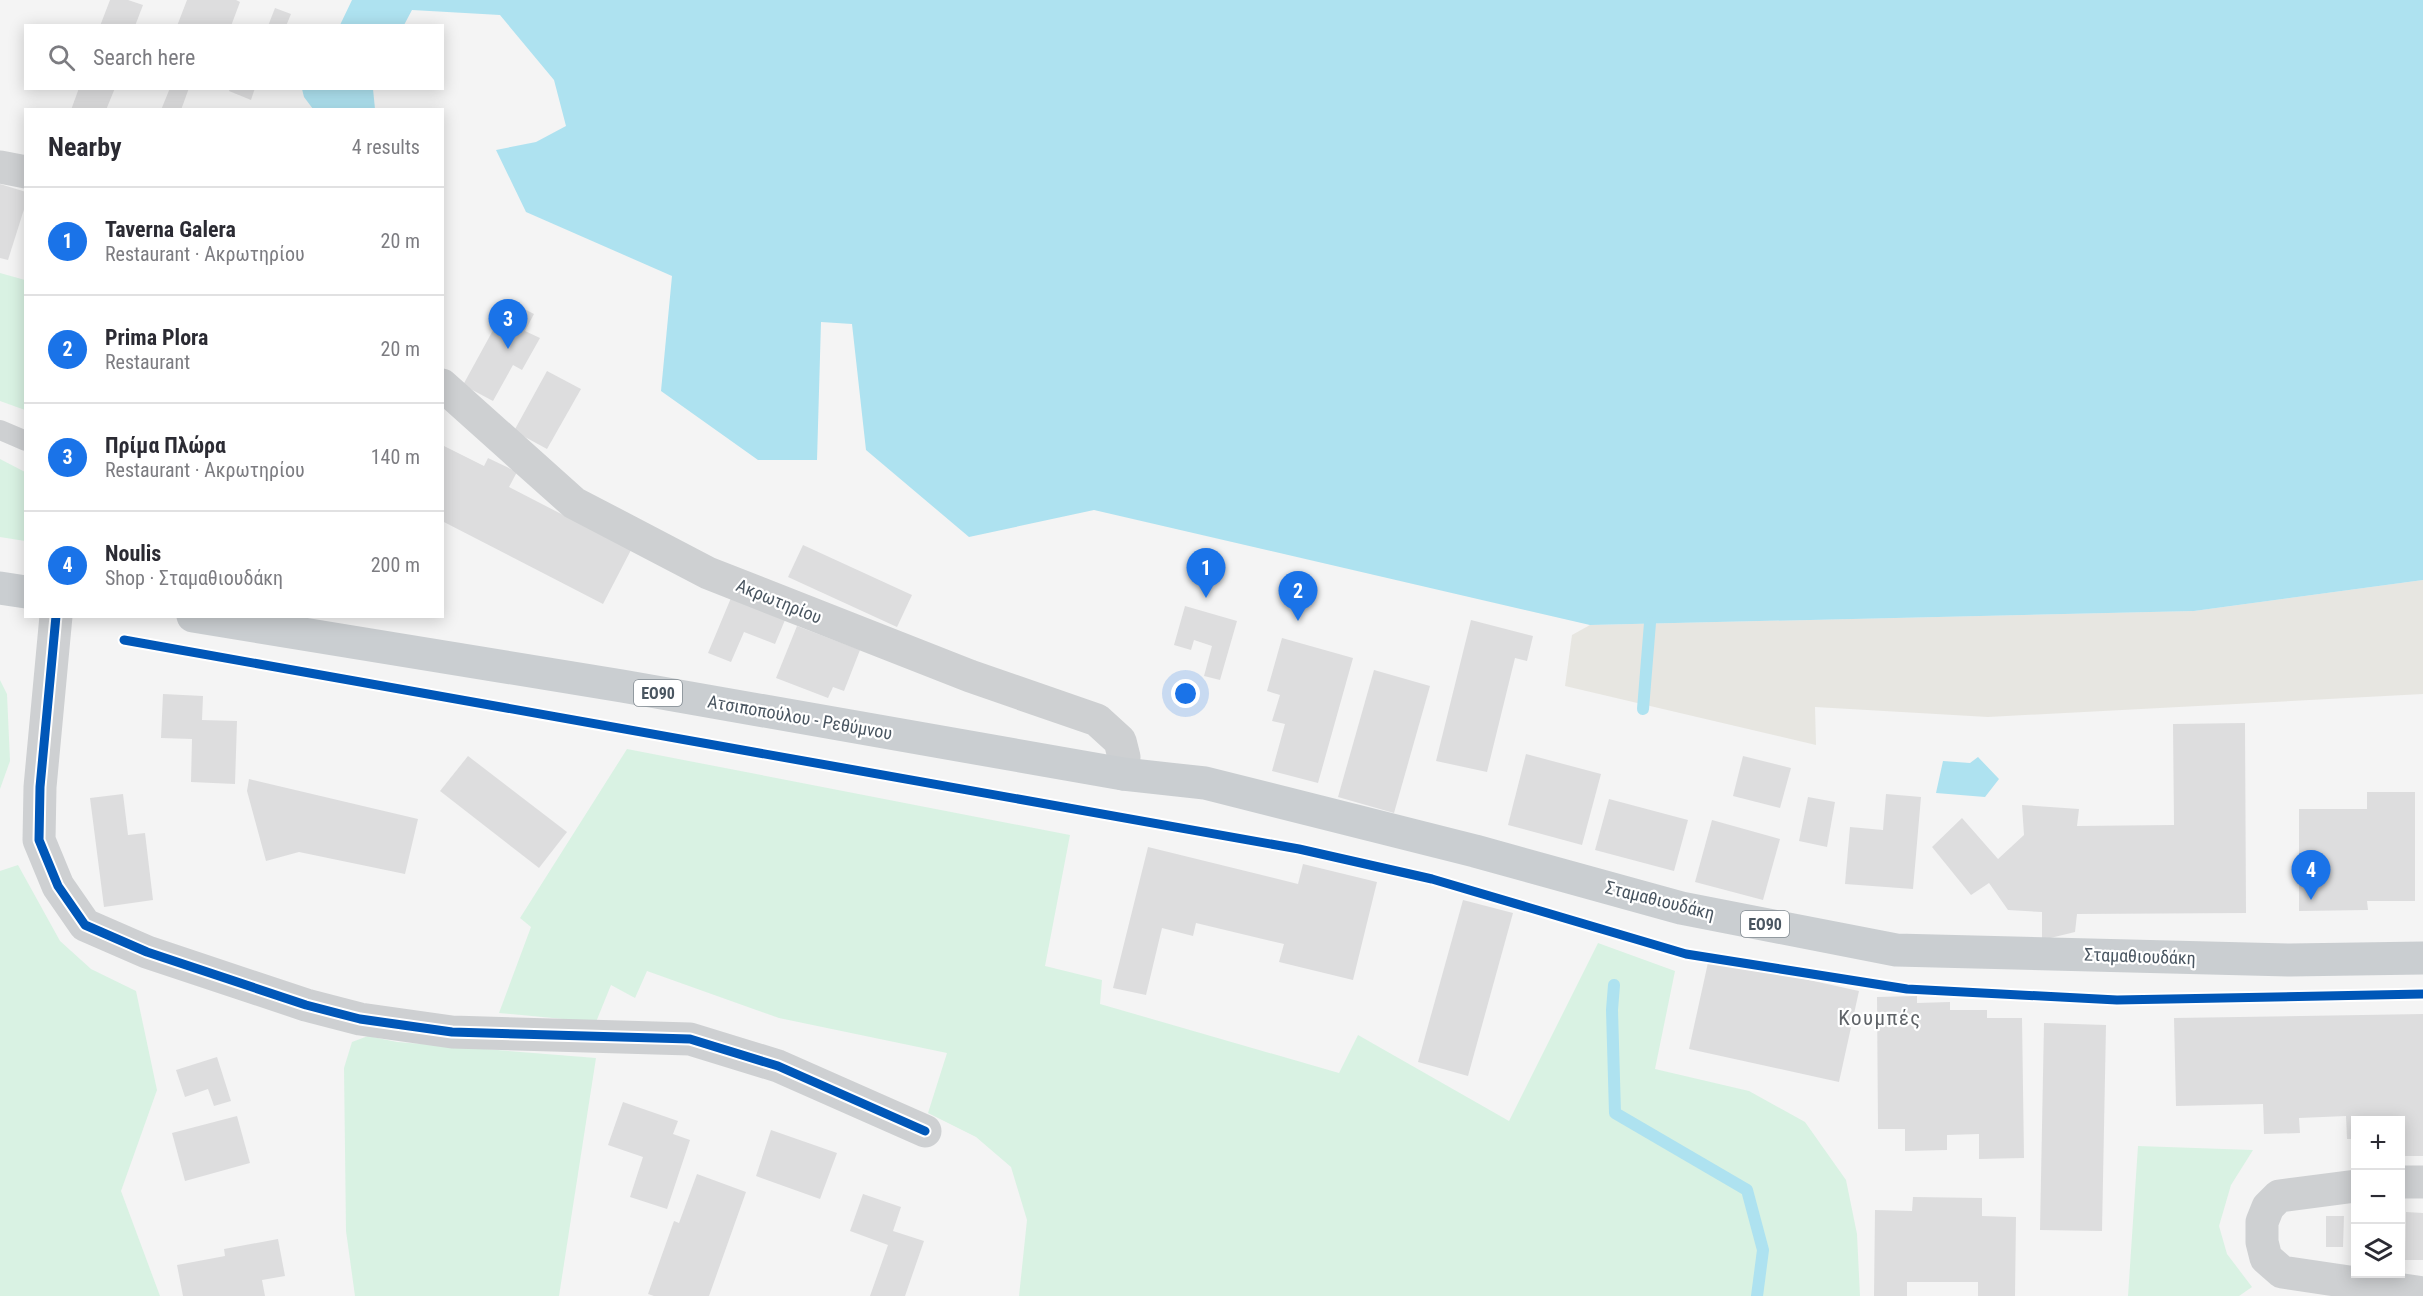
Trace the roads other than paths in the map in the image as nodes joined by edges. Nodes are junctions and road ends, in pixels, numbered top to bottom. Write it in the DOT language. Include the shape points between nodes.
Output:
graph roads {
  1 [pos="0,167"];
  2 [pos="24,172"];
  3 [pos="444,387"];
  4 [pos="0,430"];
  5 [pos="24,440"];
  6 [pos="0,588"];
  7 [pos="24,592"];
  8 [pos="56,618"];
  9 [pos="205,618"];
  10 [pos="1123,774"];
  11 [pos="2423,958"];
  12 [pos="925,1131"];
  13 [pos="2405,1182"];
  14 [pos="2423,1182"];
  15 [pos="2351,1187"];
  16 [pos="2423,1293"];
  1 -- 2 [label="street"];
  3 -- 10 [label="street, Ακρωτηρίου" via="573,503 708,573 970,676 1096,720 1120,741"];
  4 -- 5 [label="lane"];
  6 -- 7 [label="main road"];
  8 -- 12 [label="street" via="40,787 39,840 58,886 85,925 147,952 360,1019 452,1032 690,1039 778,1066"];
  9 -- 10 [label="main road, Ατσιποπούλου - Ρεθύμνου / ΕΟ90"];
  10 -- 11 [label="main road, Σταμαθιουδάκη / ΕΟ90" via="1205,783 1681,908 1896,950 2290,960"];
  13 -- 14 [label="street"];
  15 -- 16 [label="street" via="2278,1196 2262,1222 2266,1258 2282,1272"];
}
